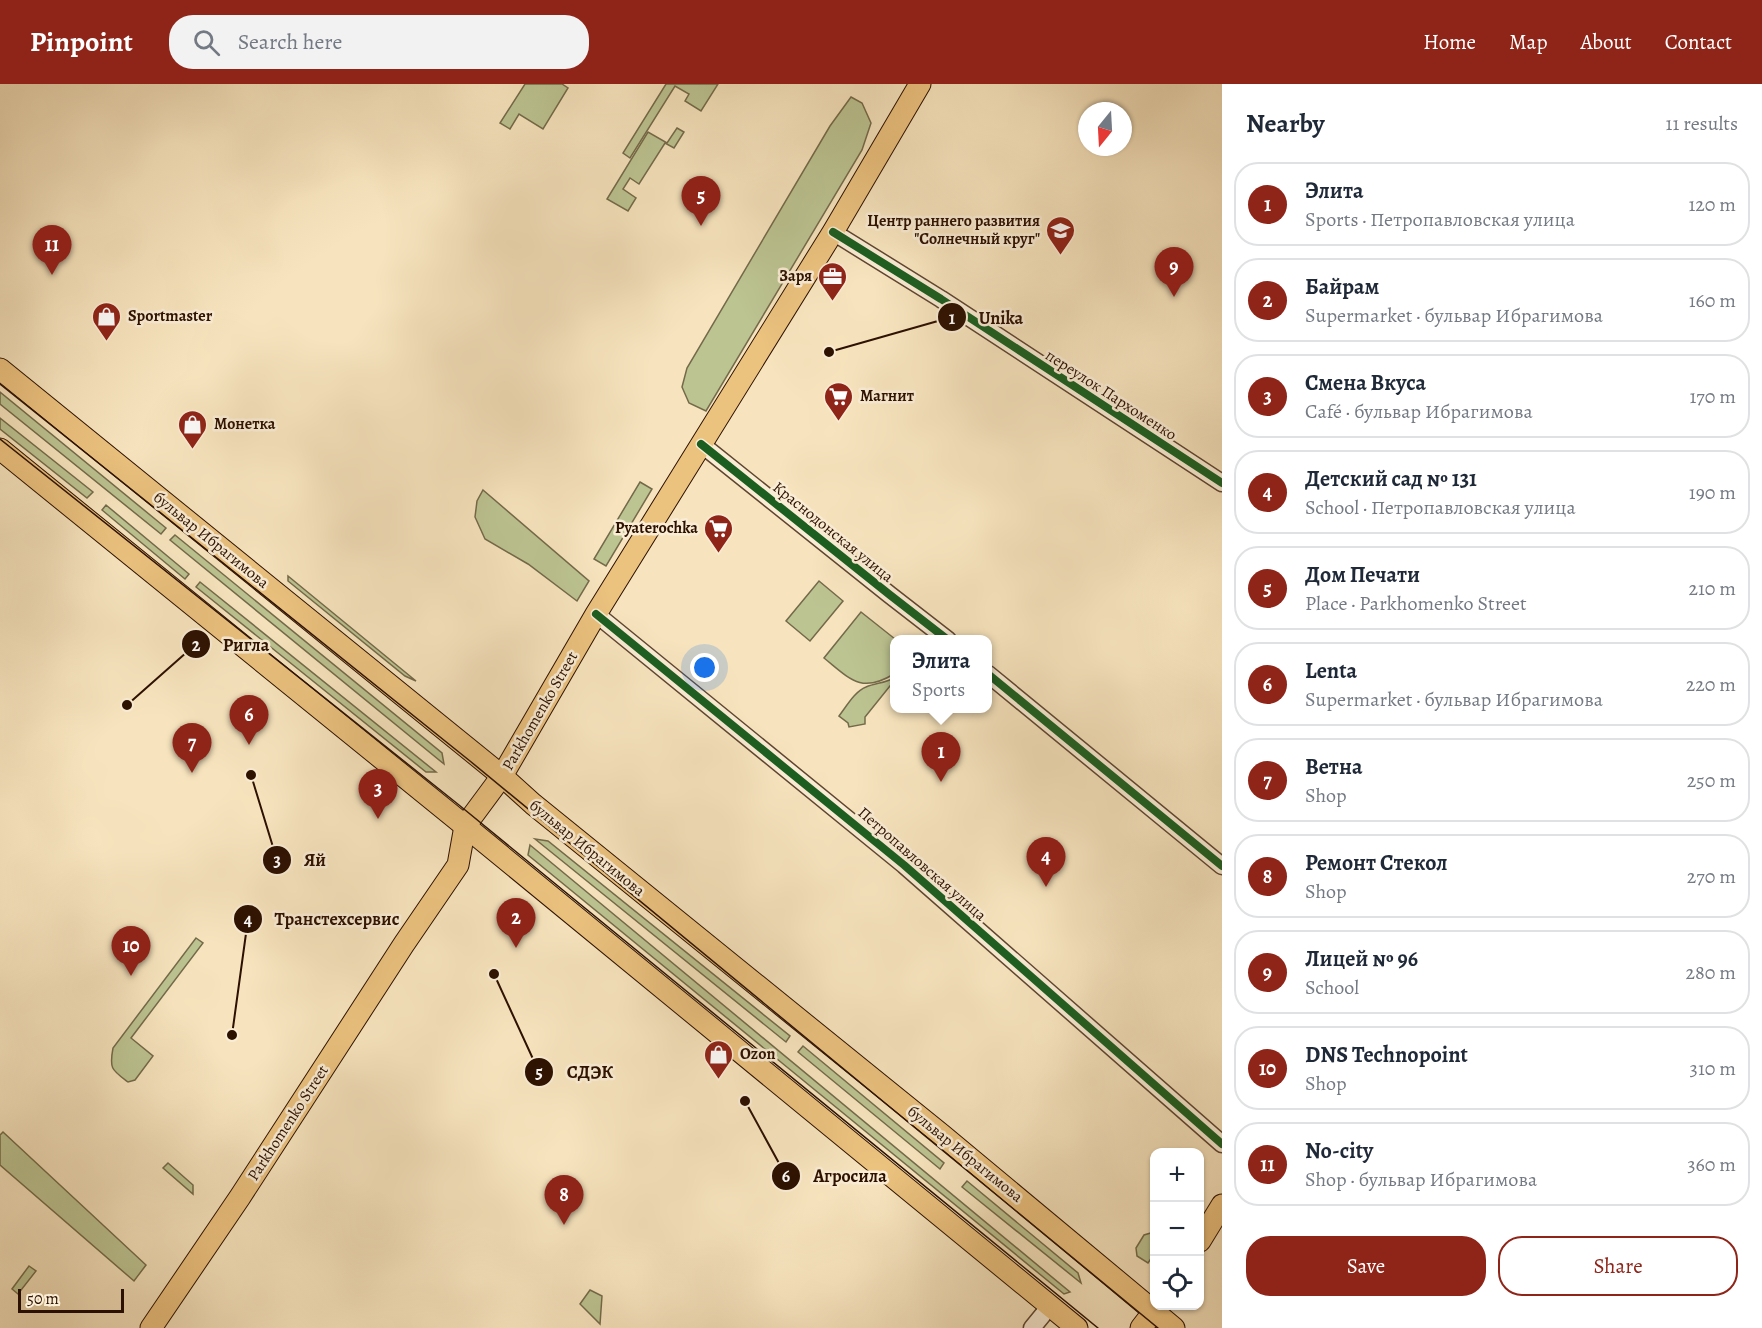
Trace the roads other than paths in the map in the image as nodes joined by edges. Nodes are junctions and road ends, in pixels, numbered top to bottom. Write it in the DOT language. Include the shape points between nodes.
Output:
graph roads {
  1 [pos="920,84"];
  2 [pos="833,232"];
  3 [pos="0,369"];
  4 [pos="701,444"];
  5 [pos="0,449"];
  6 [pos="1222,483"];
  7 [pos="596,614"];
  8 [pos="943,635"];
  9 [pos="992,678"];
  10 [pos="502,776"];
  11 [pos="465,826"];
  12 [pos="1222,866"];
  13 [pos="1222,1144"];
  14 [pos="1222,1205"];
  15 [pos="1204,1234"];
  16 [pos="1150,1303"];
  17 [pos="1050,1306"];
  18 [pos="1154,1310"];
  19 [pos="1158,1310"];
  20 [pos="151,1328"];
  21 [pos="1032,1328"];
  22 [pos="1077,1328"];
  23 [pos="1141,1328"];
  24 [pos="1174,1328"];
  1 -- 2 [label="main road, Parkhomenko Street"];
  2 -- 4 [label="main road, Parkhomenko Street"];
  2 -- 6 [label="street, переулок Пархоменко"];
  3 -- 10 [label="main road, бульвар Ибрагимова"];
  4 -- 7 [label="main road, Parkhomenko Street"];
  4 -- 8 [label="street, Краснодонская улица"];
  5 -- 11 [label="main road"];
  7 -- 10 [label="main road, Parkhomenko Street"];
  7 -- 13 [label="street, Петропавловская улица" via="904,865"];
  9 -- 12 [label="street"];
  10 -- 11 [label="main road, Parkhomenko Street"];
  10 -- 16 [label="main road, бульвар Ибрагимова"];
  11 -- 17 [label="main road"];
  11 -- 20 [label="main road, Parkhomenko Street" via="458,865"];
  14 -- 15 [label="main road"];
  17 -- 21 [label="street"];
  17 -- 22 [label="main road"];
  18 -- 23 [label="main road"];
  19 -- 24 [label="main road, бульвар Ибрагимова"];
}
